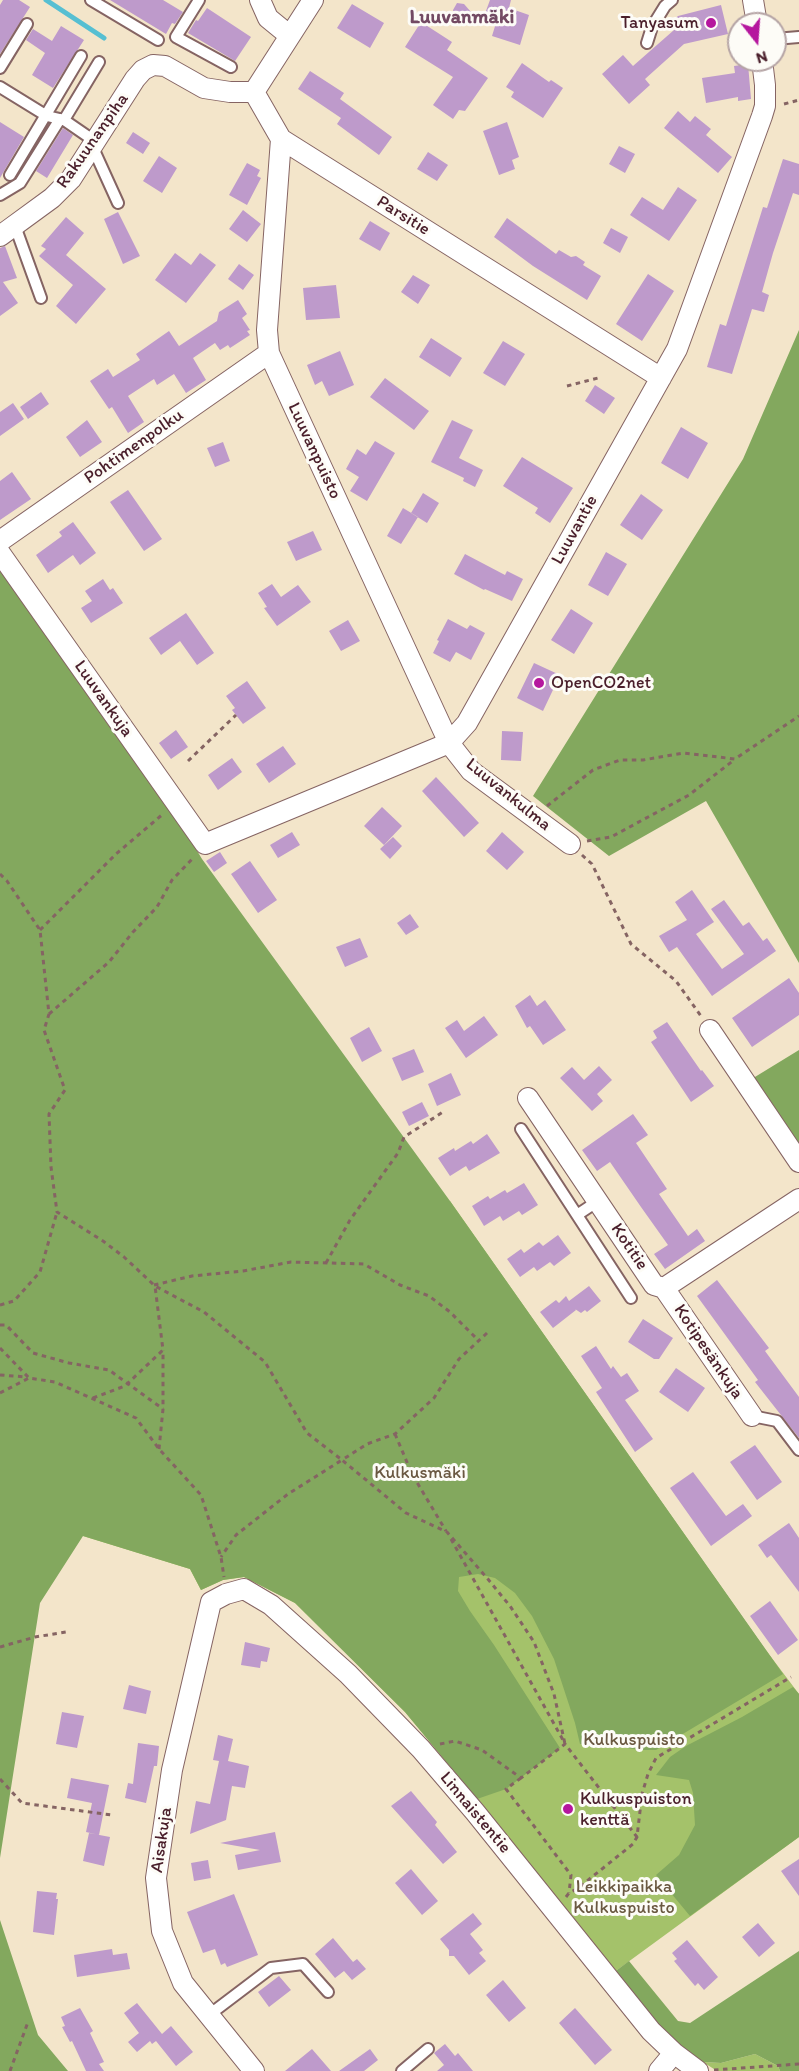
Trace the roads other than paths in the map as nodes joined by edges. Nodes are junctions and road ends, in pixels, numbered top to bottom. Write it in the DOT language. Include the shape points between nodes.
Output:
graph roads {
  1 [pos="199,0"];
  2 [pos="260,0"];
  3 [pos="313,0"];
  4 [pos="672,0"];
  5 [pos="93,1"];
  6 [pos="27,24"];
  7 [pos="290,36"];
  8 [pos="158,40"];
  9 [pos="646,43"];
  10 [pos="81,56"];
  11 [pos="99,62"];
  12 [pos="231,67"];
  13 [pos="0,68"];
  14 [pos="763,72"];
  15 [pos="0,87"];
  16 [pos="254,92"];
  17 [pos="47,116"];
  18 [pos="62,120"];
  19 [pos="281,139"];
  20 [pos="94,145"];
  21 [pos="10,176"];
  22 [pos="0,195"];
  23 [pos="118,203"];
  24 [pos="7,231"];
  25 [pos="41,298"];
  26 [pos="269,353"];
  27 [pos="661,378"];
  28 [pos="0,541"];
  29 [pos="0,553"];
  30 [pos="449,743"];
  31 [pos="205,844"];
  32 [pos="570,844"];
  33 [pos="710,1030"];
  34 [pos="528,1098"];
  35 [pos="521,1129"];
  36 [pos="799,1162"];
  37 [pos="799,1199"];
  38 [pos="598,1201"];
  39 [pos="577,1215"];
  40 [pos="664,1288"];
  41 [pos="631,1298"];
  42 [pos="752,1416"];
  43 [pos="799,1450"];
  44 [pos="226,1594"];
  45 [pos="328,1992"];
  46 [pos="209,2015"];
  47 [pos="428,2049"];
  48 [pos="674,2053"];
  49 [pos="254,2071"];
  50 [pos="402,2071"];
  51 [pos="659,2071"];
  52 [pos="698,2071"];
  1 -- 12 [label="lane" via="176,36"];
  2 -- 7 [label="street" via="268,18"];
  3 -- 7 [label="street"];
  4 -- 9 [label="lane" via="652,27"];
  5 -- 8 [label="lane"];
  6 -- 13 [label="lane"];
  7 -- 16 [label="street"];
  10 -- 17 [label="lane"];
  11 -- 18 [label="lane"];
  14 -- 27 [label="street, Luuvantie" via="765,106 759,125 677,349"];
  15 -- 17 [label="lane"];
  16 -- 19 [label="street, Parsitie"];
  16 -- 20 [label="street, Rakuunanpiha" via="204,88 165,66 153,65 135,79"];
  17 -- 18 [label="lane"];
  17 -- 21 [label="lane"];
  18 -- 20 [label="lane"];
  18 -- 22 [label="lane" via="20,183"];
  19 -- 26 [label="street, Luuvanpuisto" via="267,330"];
  19 -- 27 [label="street, Parsitie"];
  20 -- 23 [label="lane"];
  20 -- 24 [label="street, Rakuunanpiha" via="64,187"];
  24 -- 25 [label="lane"];
  26 -- 28 [label="street, Pohtimenpolku"];
  26 -- 30 [label="street, Luuvanpuisto"];
  27 -- 30 [label="street, Luuvantie" via="467,723"];
  29 -- 31 [label="street, Luuvankuja"];
  30 -- 31 [label="street, Luuvantie"];
  30 -- 32 [label="street, Luuvankulma" via="471,771"];
  33 -- 36 [label="street"];
  34 -- 38 [label="street, Kotitie"];
  35 -- 39 [label="lane"];
  37 -- 40 [label="street"];
  38 -- 39 [label="lane"];
  38 -- 40 [label="street, Kotitie" via="654,1285"];
  39 -- 41 [label="lane"];
  40 -- 42 [label="street, Kotipesänkuja"];
  42 -- 43 [label="lane" via="777,1421"];
  44 -- 46 [label="street, Aisakuja" via="211,1602 172,1770 156,1878 162,1931 183,1983"];
  44 -- 48 [label="street, Linnaistentie" via="244,1589 271,1605 348,1674 421,1749 651,2031"];
  45 -- 46 [label="lane" via="303,1964 272,1968"];
  46 -- 49 [label="street, Aisakuja"];
  47 -- 50 [label="lane"];
  48 -- 51 [label="street"];
  48 -- 52 [label="street, Linnaistentie"];
}
